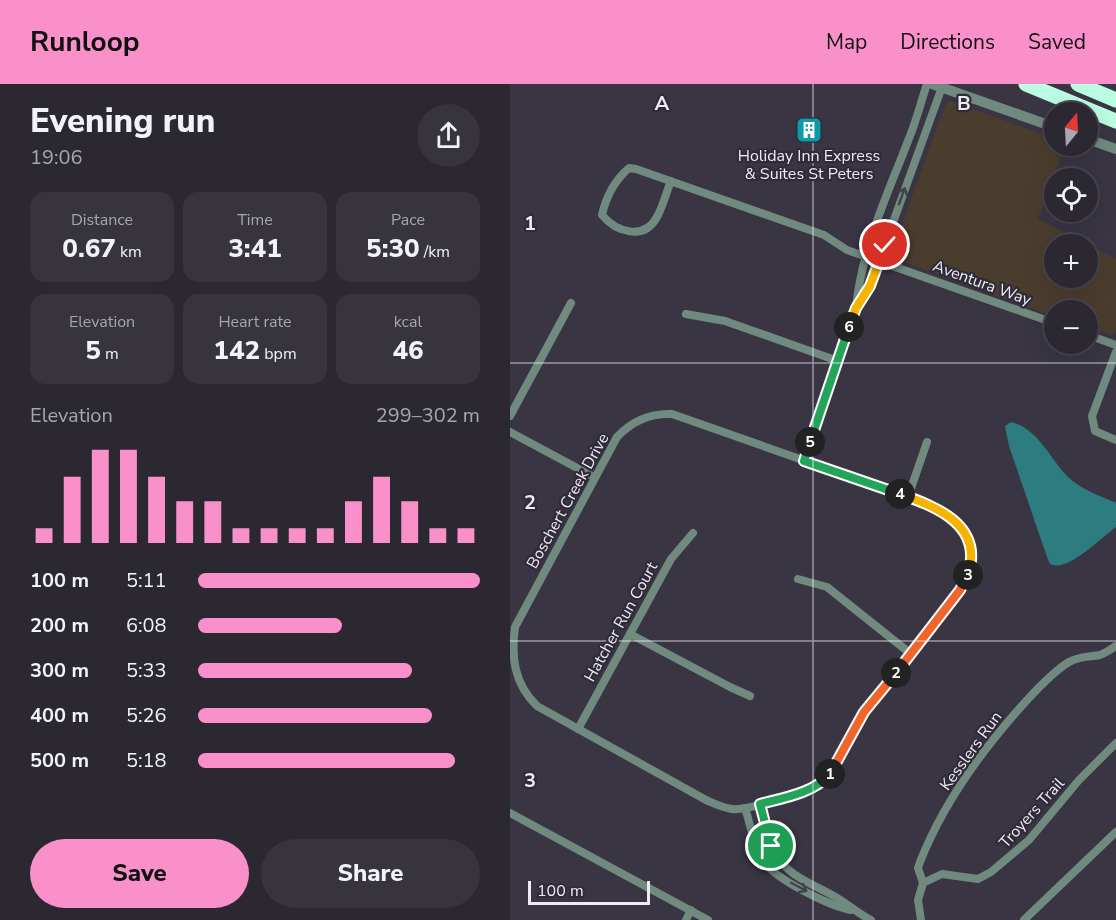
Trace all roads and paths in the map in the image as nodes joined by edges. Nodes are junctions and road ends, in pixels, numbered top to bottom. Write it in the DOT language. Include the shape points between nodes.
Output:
graph roads {
  1 [pos="927,84"];
  2 [pos="1026,84"];
  3 [pos="1078,84"];
  4 [pos="937,86"];
  5 [pos="1116,100"];
  6 [pos="1116,121"];
  7 [pos="1044,123"];
  8 [pos="1098,143"];
  9 [pos="1116,149"];
  10 [pos="671,181"];
  11 [pos="885,245"];
  12 [pos="865,256"];
  13 [pos="880,261"];
  14 [pos="900,268"];
  15 [pos="571,303"];
  16 [pos="856,308"];
  17 [pos="686,314"];
  18 [pos="1044,320"];
  19 [pos="1098,339"];
  20 [pos="1116,345"];
  21 [pos="1116,352"];
  22 [pos="838,361"];
  23 [pos="510,416"];
  24 [pos="510,432"];
  25 [pos="1116,440"];
  26 [pos="927,442"];
  27 [pos="804,461"];
  28 [pos="594,477"];
  29 [pos="908,497"];
  30 [pos="693,533"];
  31 [pos="798,579"];
  32 [pos="630,634"];
  33 [pos="1116,646"];
  34 [pos="911,654"];
  35 [pos="512,662"];
  36 [pos="514,681"];
  37 [pos="750,696"];
  38 [pos="578,729"];
  39 [pos="1116,743"];
  40 [pos="760,804"];
  41 [pos="746,808"];
  42 [pos="510,813"];
  43 [pos="1116,831"];
  44 [pos="923,883"];
  45 [pos="691,910"];
  46 [pos="853,910"];
  47 [pos="686,920"];
  48 [pos="708,920"];
  49 [pos="871,920"];
  50 [pos="921,920"];
  51 [pos="1024,920"];
  1 -- 12 [label="street"];
  2 -- 6 [label="highway"];
  3 -- 5 [label="highway"];
  4 -- 7 [label="street"];
  11 -- 4 [label="street, one-way"];
  8 -- 9 [label="street"];
  10 -- 10 [label="street" via="629,168 614,185 602,215 619,229 641,231 658,217"];
  10 -- 12 [label="street, Aventura Way" via="824,235"];
  11 -- 13 [label="street"];
  11 -- 14 [label="street"];
  12 -- 13 [label="street, Aventura Way"];
  12 -- 16 [label="street"];
  13 -- 14 [label="street, Aventura Way"];
  13 -- 16 [label="street"];
  14 -- 18 [label="street, Aventura Way"];
  15 -- 23 [label="street"];
  16 -- 22 [label="street"];
  17 -- 22 [label="street" via="725,321"];
  19 -- 20 [label="street"];
  21 -- 25 [label="street" via="1092,416 1095,431"];
  22 -- 27 [label="street"];
  24 -- 28 [label="street"];
  26 -- 29 [label="street"];
  27 -- 28 [label="street, Boschert Creek Drive" via="672,414 662,414 626,428"];
  27 -- 29 [label="street, Boschert Creek Drive"];
  28 -- 35 [label="street, Boschert Creek Drive" via="515,627"];
  29 -- 34 [label="street, Boschert Creek Drive" via="945,512 958,523 971,556 967,579"];
  30 -- 32 [label="street, Hatcher Run Court" via="671,559"];
  31 -- 34 [label="street" via="827,587"];
  32 -- 37 [label="street"];
  32 -- 38 [label="street, Hatcher Run Court"];
  33 -- 44 [label="street, Kesslers Run" via="1067,663 990,742 933,833 918,868"];
  34 -- 40 [label="street, Boschert Creek Drive" via="864,712 828,777 812,788"];
  35 -- 36 [label="street, Boschert Creek Drive"];
  36 -- 38 [label="street, Boschert Creek Drive" via="537,706"];
  38 -- 41 [label="street, Boschert Creek Drive" via="706,800 734,809"];
  39 -- 44 [label="street, Troyers Trail" via="1029,840 992,872 978,879 942,874"];
  40 -- 41 [label="street, Boschert Creek Drive"];
  40 -- 46 [label="street" via="771,846 782,863"];
  41 -- 46 [label="street, one-way" via="766,864 789,882 836,907"];
  42 -- 45 [label="street"];
  43 -- 51 [label="street"];
  44 -- 50 [label="street, Kesslers Run" via="918,900"];
  45 -- 47 [label="street"];
  45 -- 48 [label="street"];
  46 -- 49 [label="street"];
}
